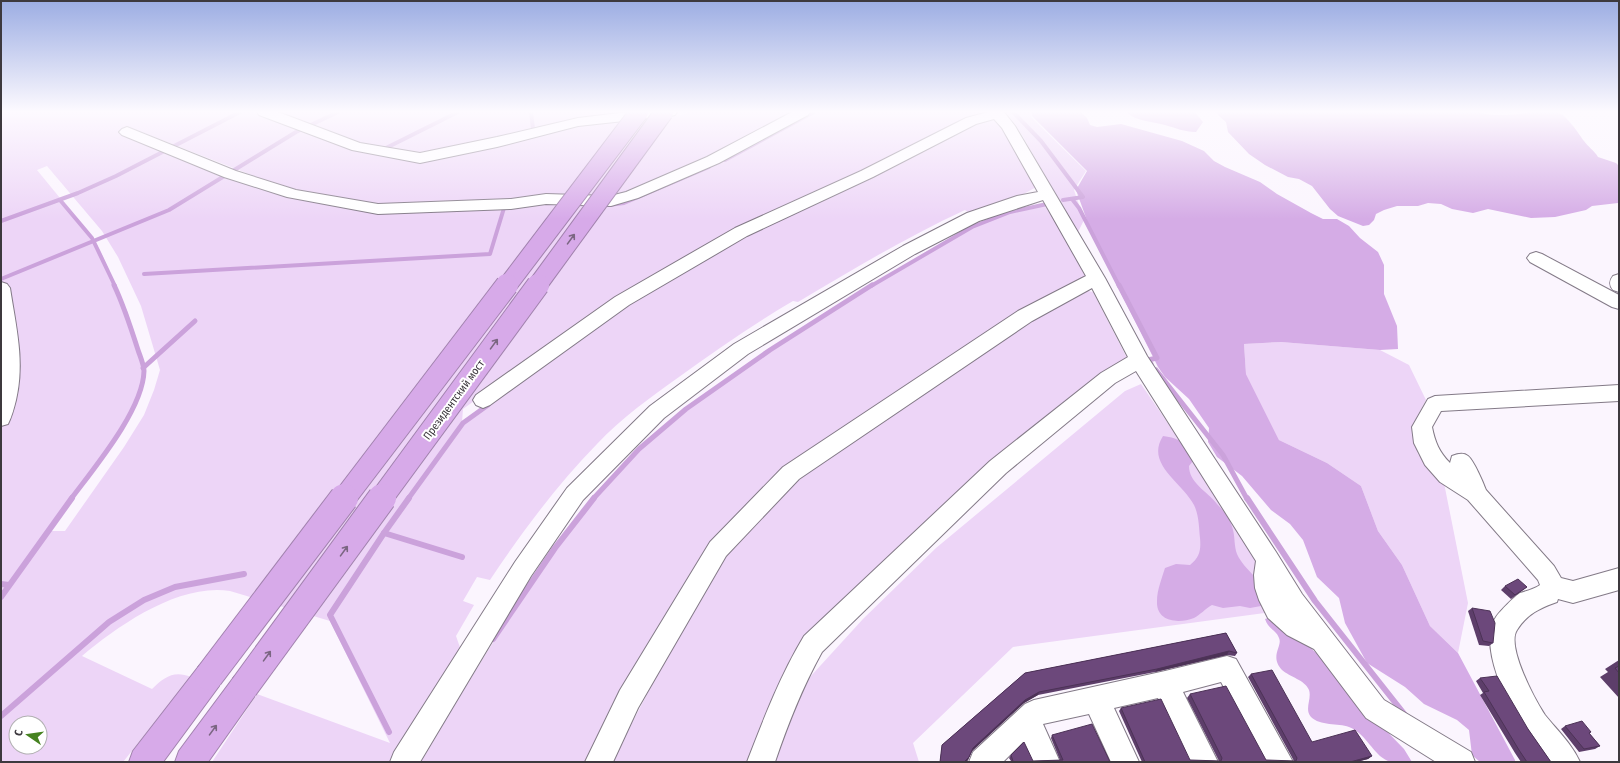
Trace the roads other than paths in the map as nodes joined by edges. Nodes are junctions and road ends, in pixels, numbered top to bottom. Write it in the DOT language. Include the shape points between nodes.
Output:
graph roads {
  1 [pos="166,148"];
  2 [pos="360,148"];
  3 [pos="470,148"];
  4 [pos="612,148"];
  5 [pos="638,148"];
  6 [pos="736,148"];
  7 [pos="916,148"];
  8 [pos="1021,148"];
  9 [pos="1048,194"];
  10 [pos="1536,258"];
  11 [pos="1096,278"];
  12 [pos="1619,280"];
  13 [pos="1619,286"];
  14 [pos="1,288"];
  15 [pos="1619,303"];
  16 [pos="1139,360"];
  17 [pos="1619,393"];
  18 [pos="483,400"];
  19 [pos="1,418"];
  20 [pos="1460,462"];
  21 [pos="1476,494"];
  22 [pos="1619,579"];
  23 [pos="1553,587"];
  24 [pos="1165,684"];
  25 [pos="1096,699"];
  26 [pos="1027,720"];
  27 [pos="144,762"];
  28 [pos="190,762"];
  29 [pos="404,762"];
  30 [pos="599,762"];
  31 [pos="761,762"];
  32 [pos="983,762"];
  33 [pos="1046,762"];
  34 [pos="1125,762"];
  35 [pos="1204,762"];
  36 [pos="1279,762"];
  37 [pos="1461,762"];
  38 [pos="1566,762"];
  1 -- 6 [label="lane" via="230,174 293,194 385,208 511,204 546,199 611,200 632,195"];
  2 -- 3 [label="lane" via="420,158"];
  4 -- 27 [label="highway, bridge"];
  28 -- 5 [label="highway, Президентский мост, one-way, bridge"];
  7 -- 18 [label="lane" via="866,174 740,232 622,300"];
  8 -- 9 [label="lane"];
  9 -- 11 [label="lane"];
  9 -- 29 [label="lane" via="973,217 909,250 741,349 657,412 575,494 523,569"];
  10 -- 15 [label="lane"];
  11 -- 16 [label="lane"];
  11 -- 30 [label="lane" via="1025,316 791,473 718,549 629,700"];
  12 -- 13 [label="lane"];
  14 -- 19 [label="lane" via="10,347 10,382"];
  16 -- 31 [label="lane" via="1108,378 998,467 813,644 798,670"];
  16 -- 37 [label="lane" via="1268,559 1265,586 1275,609 1297,629 1325,642 1375,709"];
  17 -- 21 [label="lane" via="1435,404 1422,427 1425,443 1433,459 1448,476"];
  20 -- 21 [label="lane" via="1472,481"];
  21 -- 23 [label="lane" via="1546,573"];
  22 -- 23 [label="lane" via="1574,592"];
  23 -- 38 [label="lane" via="1548,594 1527,602 1505,625 1502,640 1510,676 1520,697 1535,723"];
  24 -- 25 [label="lane"];
  24 -- 35 [label="lane"];
  24 -- 36 [label="lane" via="1227,668"];
  25 -- 26 [label="lane" via="1034,713"];
  25 -- 34 [label="lane"];
  26 -- 32 [label="lane"];
  26 -- 33 [label="lane"];
}
